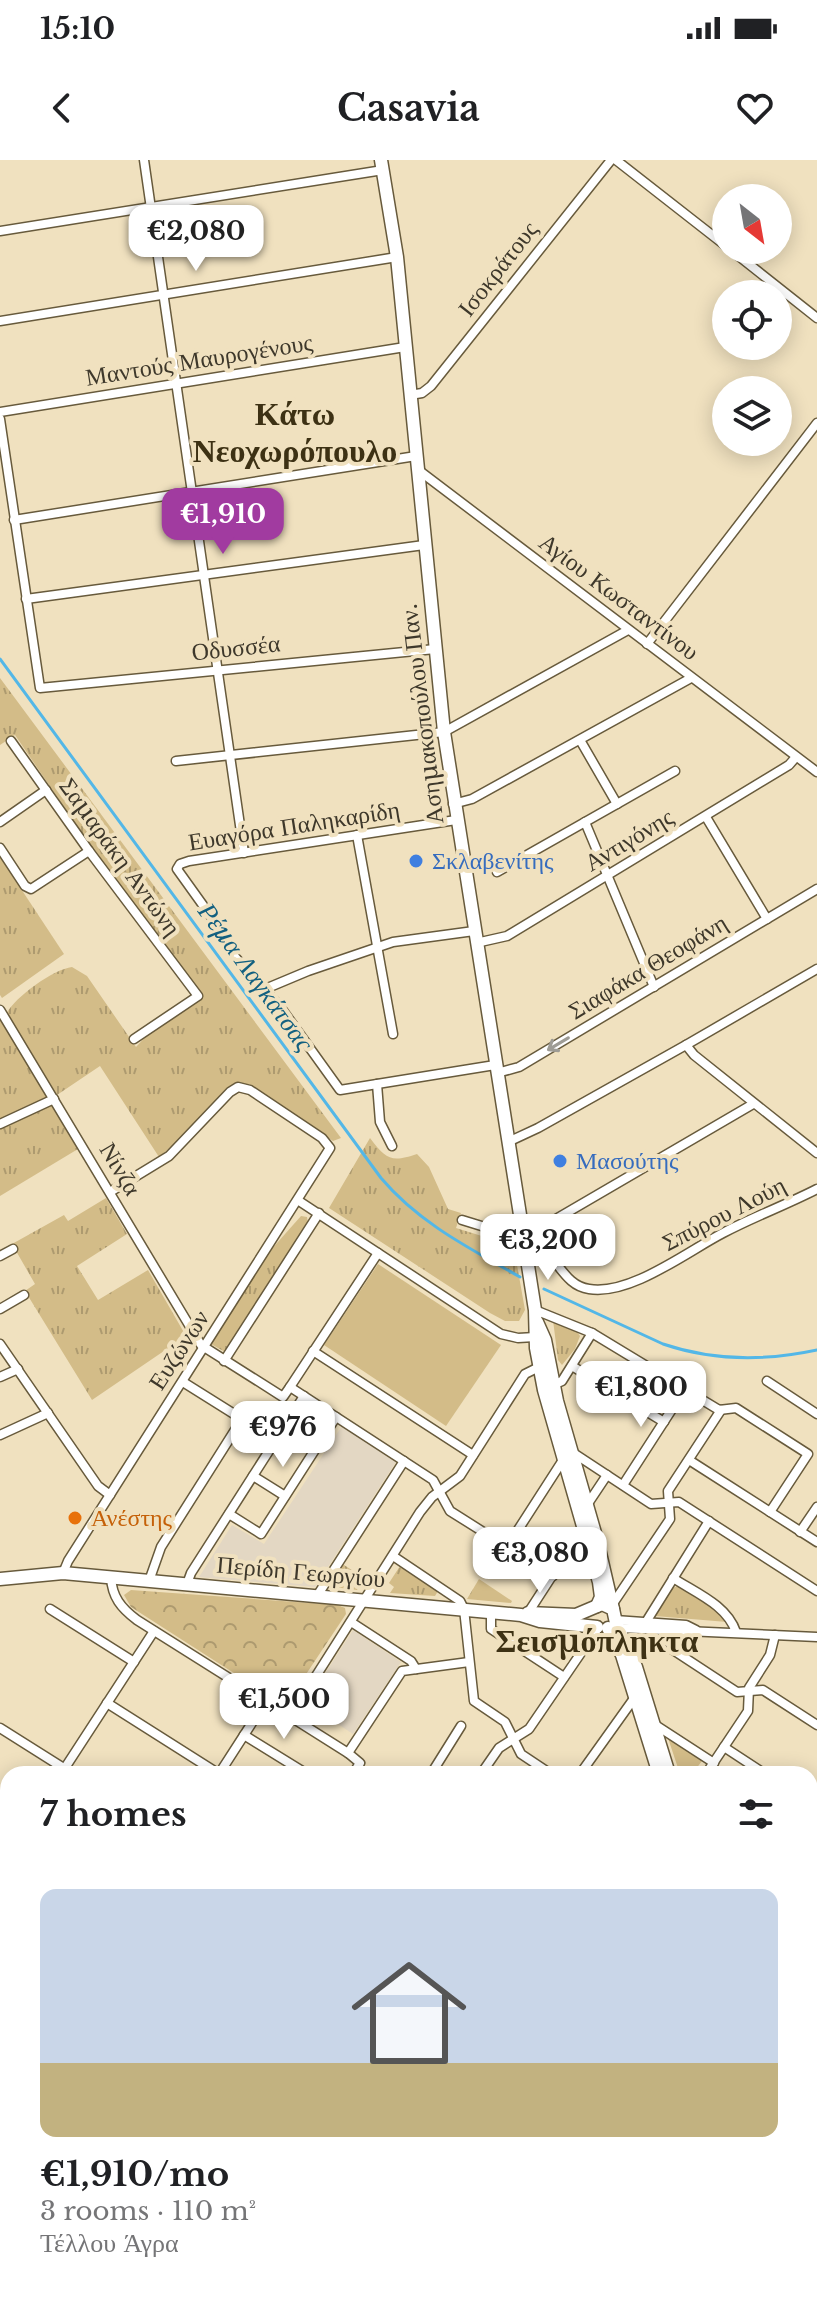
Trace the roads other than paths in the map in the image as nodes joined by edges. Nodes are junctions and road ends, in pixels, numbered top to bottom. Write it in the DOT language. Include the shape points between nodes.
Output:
graph roads {
  1 [pos="144,160"];
  2 [pos="614,160"];
  3 [pos="382,165"];
  4 [pos="150,207"];
  5 [pos="0,231"];
  6 [pos="712,235"];
  7 [pos="397,257"];
  8 [pos="749,264"];
  9 [pos="163,295"];
  10 [pos="817,318"];
  11 [pos="0,321"];
  12 [pos="405,347"];
  13 [pos="175,384"];
  14 [pos="410,395"];
  15 [pos="0,412"];
  16 [pos="0,419"];
  17 [pos="817,423"];
  18 [pos="416,463"];
  19 [pos="190,492"];
  20 [pos="14,520"];
  21 [pos="424,545"];
  22 [pos="203,575"];
  23 [pos="26,599"];
  24 [pos="628,630"];
  25 [pos="647,644"];
  26 [pos="435,649"];
  27 [pos="216,670"];
  28 [pos="691,678"];
  29 [pos="444,732"];
  30 [pos="580,740"];
  31 [pos="11,741"];
  32 [pos="229,756"];
  33 [pos="796,757"];
  34 [pos="176,761"];
  35 [pos="816,769"];
  36 [pos="675,771"];
  37 [pos="46,790"];
  38 [pos="453,804"];
  39 [pos="617,804"];
  40 [pos="706,817"];
  41 [pos="456,820"];
  42 [pos="0,822"];
  43 [pos="585,822"];
  44 [pos="357,835"];
  45 [pos="0,848"];
  46 [pos="89,851"];
  47 [pos="244,853"];
  48 [pos="497,872"];
  49 [pos="608,876"];
  50 [pos="817,889"];
  51 [pos="767,919"];
  52 [pos="475,937"];
  53 [pos="377,947"];
  54 [pos="817,969"];
  55 [pos="654,987"];
  56 [pos="265,989"];
  57 [pos="0,1010"];
  58 [pos="393,1034"];
  59 [pos="134,1039"];
  60 [pos="686,1045"];
  61 [pos="496,1069"];
  62 [pos="377,1084"];
  63 [pos="340,1090"];
  64 [pos="54,1099"];
  65 [pos="753,1104"];
  66 [pos="0,1124"];
  67 [pos="508,1142"];
  68 [pos="392,1146"];
  69 [pos="817,1153"];
  70 [pos="817,1189"];
  71 [pos="110,1192"];
  72 [pos="299,1201"];
  73 [pos="319,1213"];
  74 [pos="462,1220"];
  75 [pos="522,1236"];
  76 [pos="13,1249"];
  77 [pos="378,1253"];
  78 [pos="526,1255"];
  79 [pos="0,1256"];
  80 [pos="24,1295"];
  81 [pos="0,1309"];
  82 [pos="536,1316"];
  83 [pos="592,1333"];
  84 [pos="535,1337"];
  85 [pos="0,1344"];
  86 [pos="204,1349"];
  87 [pos="313,1351"];
  88 [pos="224,1361"];
  89 [pos="572,1366"];
  90 [pos="539,1367"];
  91 [pos="18,1369"];
  92 [pos="0,1377"];
  93 [pos="767,1381"];
  94 [pos="183,1382"];
  95 [pos="553,1385"];
  96 [pos="290,1387"];
  97 [pos="685,1389"];
  98 [pos="304,1396"];
  99 [pos="721,1410"];
  100 [pos="48,1413"];
  101 [pos="817,1414"];
  102 [pos="336,1417"];
  103 [pos="664,1422"];
  104 [pos="0,1435"];
  105 [pos="473,1455"];
  106 [pos="568,1456"];
  107 [pos="689,1460"];
  108 [pos="404,1461"];
  109 [pos="607,1475"];
  110 [pos="253,1476"];
  111 [pos="623,1485"];
  112 [pos="441,1490"];
  113 [pos="110,1495"];
  114 [pos="285,1496"];
  115 [pos="668,1503"];
  116 [pos="587,1505"];
  117 [pos="817,1507"];
  118 [pos="770,1512"];
  119 [pos="229,1514"];
  120 [pos="709,1521"];
  121 [pos="583,1528"];
  122 [pos="800,1532"];
  123 [pos="817,1542"];
  124 [pos="507,1547"];
  125 [pos="393,1556"];
  126 [pos="63,1573"];
  127 [pos="553,1576"];
  128 [pos="111,1577"];
  129 [pos="673,1578"];
  130 [pos="0,1579"];
  131 [pos="149,1581"];
  132 [pos="187,1584"];
  133 [pos="817,1591"];
  134 [pos="317,1596"];
  135 [pos="364,1600"];
  136 [pos="50,1609"];
  137 [pos="464,1609"];
  138 [pos="491,1612"];
  139 [pos="525,1614"];
  140 [pos="605,1618"];
  141 [pos="351,1622"];
  142 [pos="646,1622"];
  143 [pos="696,1630"];
  144 [pos="154,1631"];
  145 [pos="664,1632"];
  146 [pos="736,1632"];
  147 [pos="775,1635"];
  148 [pos="817,1637"];
  149 [pos="134,1662"];
  150 [pos="469,1662"];
  151 [pos="416,1669"];
  152 [pos="564,1677"];
  153 [pos="749,1690"];
  154 [pos="635,1697"];
  155 [pos="266,1701"];
  156 [pos="107,1703"];
  157 [pos="290,1717"];
  158 [pos="653,1724"];
  159 [pos="817,1725"];
  160 [pos="461,1726"];
  161 [pos="0,1728"];
  162 [pos="244,1735"];
  163 [pos="514,1740"];
  164 [pos="724,1747"];
  165 [pos="348,1753"];
  166 [pos="714,1763"];
  167 [pos="57,1766"];
  168 [pos="70,1766"];
  169 [pos="206,1766"];
  170 [pos="224,1766"];
  171 [pos="294,1766"];
  172 [pos="358,1766"];
  173 [pos="436,1766"];
  174 [pos="487,1766"];
  175 [pos="539,1766"];
  176 [pos="585,1766"];
  177 [pos="657,1766"];
  178 [pos="666,1766"];
  179 [pos="712,1766"];
  180 [pos="751,1766"];
  1 -- 4 [label="street"];
  2 -- 6 [label="street"];
  2 -- 14 [label="street, Ισοκράτους" via="431,386"];
  3 -- 4 [label="street"];
  3 -- 7 [label="street, Ασημακοπούλου Παν."];
  4 -- 5 [label="street"];
  4 -- 9 [label="street"];
  7 -- 9 [label="street"];
  7 -- 12 [label="street, Ασημακοπούλου Παν."];
  8 -- 10 [label="street"];
  9 -- 11 [label="street"];
  9 -- 13 [label="street"];
  12 -- 13 [label="street, Μαντούς Μαυρογένους"];
  12 -- 14 [label="street, Ασημακοπούλου Παν."];
  13 -- 15 [label="street, Μαντούς Μαυρογένους"];
  13 -- 19 [label="street"];
  14 -- 18 [label="street, Ασημακοπούλου Παν."];
  16 -- 20 [label="street"];
  17 -- 25 [label="street"];
  18 -- 19 [label="street"];
  18 -- 21 [label="street, Ασημακοπούλου Παν."];
  18 -- 24 [label="street, Αγίου Κωσταντίνου"];
  19 -- 20 [label="street"];
  19 -- 22 [label="street"];
  20 -- 23 [label="street"];
  21 -- 22 [label="street"];
  21 -- 26 [label="street, Ασημακοπούλου Παν."];
  22 -- 23 [label="street"];
  22 -- 27 [label="street"];
  23 -- 27 [label="street, Οδυσσέα" via="40,688"];
  24 -- 25 [label="street, Αγίου Κωσταντίνου"];
  24 -- 29 [label="street"];
  25 -- 28 [label="street, Αγίου Κωσταντίνου"];
  26 -- 27 [label="street, Οδυσσέα"];
  26 -- 29 [label="street, Ασημακοπούλου Παν."];
  27 -- 32 [label="street"];
  28 -- 30 [label="street"];
  28 -- 33 [label="street, Αγίου Κωσταντίνου"];
  29 -- 32 [label="street"];
  29 -- 38 [label="street, Ασημακοπούλου Παν."];
  30 -- 38 [label="street" via="472,799"];
  30 -- 39 [label="street"];
  31 -- 37 [label="street, Σαμαράκη Αντώνη"];
  32 -- 34 [label="street"];
  32 -- 47 [label="street"];
  33 -- 35 [label="street, Αγίου Κωσταντίνου"];
  33 -- 40 [label="street, Αντιγόνης"];
  36 -- 39 [label="street"];
  37 -- 42 [label="street"];
  37 -- 46 [label="street, Σαμαράκη Αντώνη"];
  38 -- 41 [label="street, Ασημακοπούλου Παν."];
  39 -- 43 [label="street"];
  40 -- 49 [label="street, Αντιγόνης"];
  40 -- 51 [label="street"];
  41 -- 44 [label="street, Ευαγόρα Παληκαρίδη"];
  41 -- 52 [label="street, Ασημακοπούλου Παν."];
  43 -- 48 [label="street"];
  43 -- 49 [label="street"];
  44 -- 47 [label="street, Ευαγόρα Παληκαρίδη"];
  44 -- 53 [label="street"];
  45 -- 46 [label="street" via="31,889"];
  46 -- 59 [label="street, Σαμαράκη Αντώνη" via="198,996"];
  47 -- 56 [label="street, Ευαγόρα Παληκαρίδη" via="184,863 177,869 235,957"];
  49 -- 52 [label="street, Αντιγόνης" via="507,936"];
  49 -- 55 [label="street"];
  50 -- 51 [label="street, Σιαφάκα Θεοφάνη"];
  51 -- 55 [label="street, Σιαφάκα Θεοφάνη"];
  52 -- 53 [label="street, Αντιγόνης" via="405,940"];
  52 -- 61 [label="street, Ασημακοπούλου Παν."];
  53 -- 56 [label="street, Αντιγόνης"];
  53 -- 58 [label="street"];
  54 -- 60 [label="street"];
  55 -- 61 [label="street, Σιαφάκα Θεοφάνη, one-way" via="519,1067"];
  56 -- 63 [label="street, Ευαγόρα Παληκαρίδη"];
  57 -- 64 [label="street, Νίνζα"];
  60 -- 65 [label="street"];
  60 -- 67 [label="street"];
  61 -- 62 [label="street, Σιαφάκα Θεοφάνη"];
  61 -- 67 [label="street, Ασημακοπούλου Παν."];
  62 -- 63 [label="street, Σιαφάκα Θεοφάνη"];
  62 -- 68 [label="street" via="380,1122"];
  64 -- 66 [label="street"];
  64 -- 71 [label="street, Νίνζα"];
  65 -- 69 [label="street"];
  65 -- 75 [label="street"];
  67 -- 75 [label="street, Ασημακοπούλου Παν."];
  70 -- 78 [label="street, Σπύρου Λούη" via="724,1232 648,1276 605,1289 575,1285 544,1250"];
  71 -- 72 [label="street, Ευζώνων" via="169,1156 238,1087 330,1146"];
  71 -- 86 [label="street, Νίνζα"];
  72 -- 73 [label="street"];
  72 -- 86 [label="street, Ευζώνων"];
  73 -- 77 [label="street"];
  73 -- 88 [label="street"];
  74 -- 75 [label="street"];
  75 -- 78 [label="street, Ασημακοπούλου Παν."];
  76 -- 79 [label="street"];
  77 -- 84 [label="street" via="501,1334"];
  77 -- 87 [label="street"];
  78 -- 82 [label="street, Ασημακοπούλου Παν."];
  80 -- 81 [label="street"];
  82 -- 83 [label="street"];
  82 -- 84 [label="street"];
  82 -- 95 [label="street"];
  83 -- 89 [label="street"];
  83 -- 97 [label="street"];
  84 -- 90 [label="street"];
  85 -- 91 [label="street"];
  86 -- 88 [label="street"];
  86 -- 94 [label="street, Ευζώνων"];
  87 -- 96 [label="street"];
  87 -- 105 [label="street"];
  88 -- 96 [label="street" via="283,1397"];
  89 -- 95 [label="street"];
  89 -- 103 [label="street"];
  90 -- 105 [label="street" via="525,1374"];
  90 -- 106 [label="street"];
  91 -- 92 [label="street"];
  91 -- 100 [label="street"];
  93 -- 101 [label="street"];
  94 -- 113 [label="street, Ευζώνων"];
  94 -- 131 [label="street" via="242,1419 161,1547"];
  95 -- 106 [label="street"];
  96 -- 98 [label="street"];
  97 -- 99 [label="street"];
  97 -- 103 [label="street"];
  98 -- 102 [label="street"];
  98 -- 110 [label="street"];
  99 -- 107 [label="street"];
  99 -- 118 [label="street" via="741,1411 808,1454"];
  100 -- 104 [label="street"];
  100 -- 113 [label="street" via="98,1486"];
  102 -- 108 [label="street"];
  102 -- 114 [label="street"];
  103 -- 111 [label="street"];
  105 -- 112 [label="street" via="457,1479"];
  106 -- 109 [label="street"];
  106 -- 116 [label="street"];
  106 -- 121 [label="street"];
  106 -- 124 [label="street"];
  107 -- 115 [label="street" via="668,1491"];
  107 -- 118 [label="street"];
  108 -- 112 [label="street"];
  108 -- 134 [label="street"];
  109 -- 111 [label="street"];
  109 -- 116 [label="street"];
  110 -- 114 [label="street"];
  110 -- 119 [label="street"];
  111 -- 115 [label="street" via="651,1504"];
  112 -- 124 [label="street" via="450,1511"];
  112 -- 125 [label="street" via="425,1505"];
  113 -- 126 [label="street, Ευζώνων"];
  114 -- 119 [label="street" via="261,1534"];
  115 -- 120 [label="street" via="679,1502"];
  115 -- 140 [label="street" via="670,1519"];
  116 -- 140 [label="street"];
  117 -- 122 [label="street"];
  118 -- 122 [label="street"];
  119 -- 132 [label="street"];
  120 -- 129 [label="street"];
  120 -- 133 [label="street"];
  121 -- 127 [label="street"];
  121 -- 140 [label="street"];
  122 -- 123 [label="street"];
  124 -- 127 [label="street"];
  125 -- 135 [label="street"];
  125 -- 137 [label="street" via="453,1594"];
  126 -- 128 [label="street, Περίδη Γεωργίου"];
  126 -- 130 [label="street, Περίδη Γεωργίου"];
  127 -- 139 [label="street"];
  128 -- 131 [label="street, Περίδη Γεωργίου"];
  128 -- 144 [label="street" via="121,1607"];
  129 -- 142 [label="street"];
  129 -- 146 [label="street" via="725,1612"];
  131 -- 132 [label="street, Περίδη Γεωργίου"];
  132 -- 134 [label="street, Περίδη Γεωργίου"];
  134 -- 135 [label="street, Περίδη Γεωργίου"];
  135 -- 137 [label="street, Περίδη Γεωργίου"];
  135 -- 141 [label="street"];
  136 -- 149 [label="street"];
  137 -- 138 [label="street, Περίδη Γεωργίου"];
  137 -- 150 [label="street"];
  138 -- 139 [label="street, Περίδη Γεωργίου"];
  138 -- 152 [label="street" via="491,1629"];
  139 -- 140 [label="street"];
  139 -- 140 [label="street, Περίδη Γεωργίου" via="540,1621"];
  140 -- 142 [label="street"];
  140 -- 145 [label="street"];
  140 -- 152 [label="street"];
  140 -- 154 [label="street"];
  140 -- 158 [label="street" via="634,1661"];
  141 -- 151 [label="street"];
  141 -- 157 [label="street"];
  142 -- 143 [label="street"];
  143 -- 145 [label="street"];
  143 -- 146 [label="street"];
  144 -- 149 [label="street"];
  144 -- 155 [label="street"];
  145 -- 153 [label="street" via="673,1650 737,1692"];
  146 -- 147 [label="street"];
  147 -- 148 [label="street"];
  147 -- 153 [label="street" via="770,1655"];
  149 -- 156 [label="street"];
  150 -- 151 [label="street"];
  150 -- 163 [label="street" via="474,1701 505,1722"];
  151 -- 165 [label="street" via="402,1671"];
  152 -- 163 [label="street" via="529,1729"];
  153 -- 159 [label="street" via="763,1690"];
  153 -- 164 [label="street" via="748,1711"];
  154 -- 176 [label="street"];
  154 -- 177 [label="street"];
  155 -- 157 [label="street"];
  155 -- 162 [label="street"];
  156 -- 168 [label="street"];
  156 -- 169 [label="street"];
  157 -- 165 [label="street"];
  158 -- 166 [label="street"];
  158 -- 178 [label="street"];
  160 -- 173 [label="street"];
  161 -- 167 [label="street"];
  162 -- 170 [label="street"];
  162 -- 171 [label="street"];
  163 -- 174 [label="street" via="499,1748"];
  163 -- 175 [label="street" via="521,1754"];
  164 -- 166 [label="street"];
  164 -- 180 [label="street"];
  165 -- 172 [label="street"];
  166 -- 179 [label="street"];
}
